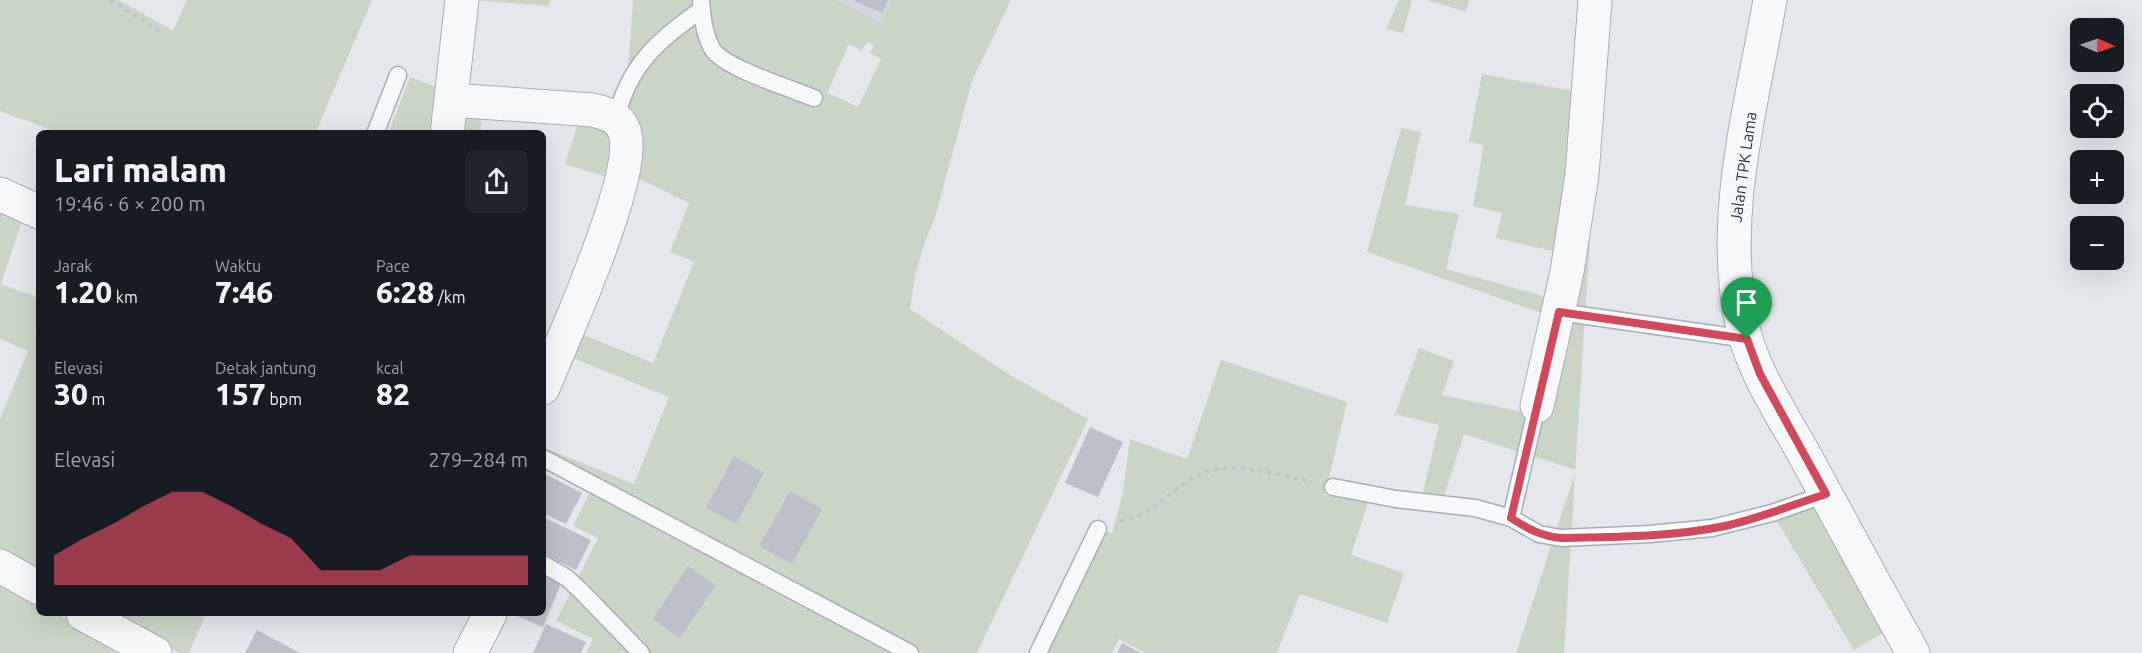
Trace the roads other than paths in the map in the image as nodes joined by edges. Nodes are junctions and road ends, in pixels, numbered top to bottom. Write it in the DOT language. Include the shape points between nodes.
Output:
graph roads {
  1 [pos="462,0"];
  2 [pos="1595,0"];
  3 [pos="1770,0"];
  4 [pos="701,4"];
  5 [pos="398,75"];
  6 [pos="814,98"];
  7 [pos="451,100"];
  8 [pos="616,119"];
  9 [pos="377,130"];
  10 [pos="447,130"];
  11 [pos="0,194"];
  12 [pos="36,211"];
  13 [pos="1559,312"];
  14 [pos="1747,339"];
  15 [pos="546,381"];
  16 [pos="1538,406"];
  17 [pos="546,460"];
  18 [pos="1333,487"];
  19 [pos="1826,494"];
  20 [pos="1511,518"];
  21 [pos="1098,529"];
  22 [pos="0,566"];
  23 [pos="546,566"];
  24 [pos="36,586"];
  25 [pos="87,616"];
  26 [pos="489,616"];
  27 [pos="155,653"];
  28 [pos="470,653"];
  29 [pos="641,653"];
  30 [pos="910,653"];
  31 [pos="1038,653"];
  32 [pos="1913,653"];
  1 -- 7 [label="street"];
  2 -- 13 [label="street" via="1582,175"];
  3 -- 14 [label="street, Jalan TPK Lama" via="1735,202 1735,276"];
  4 -- 6 [label="lane" via="707,38 717,56"];
  4 -- 8 [label="lane" via="643,60 621,97"];
  5 -- 9 [label="lane"];
  7 -- 8 [label="street" via="593,110"];
  7 -- 10 [label="street"];
  8 -- 15 [label="street" via="627,140 621,188"];
  11 -- 12 [label="street"];
  13 -- 14 [label="lane"];
  13 -- 16 [label="street"];
  14 -- 19 [label="street, Jalan TPK Lama" via="1760,374"];
  16 -- 20 [label="lane"];
  17 -- 30 [label="lane"];
  18 -- 20 [label="lane" via="1475,508"];
  19 -- 20 [label="lane" via="1726,525 1650,534 1561,538 1531,531"];
  19 -- 32 [label="street, Jalan TPK Lama"];
  21 -- 31 [label="lane"];
  22 -- 24 [label="street"];
  23 -- 29 [label="lane" via="567,578"];
  25 -- 27 [label="street"];
  26 -- 28 [label="street"];
}
